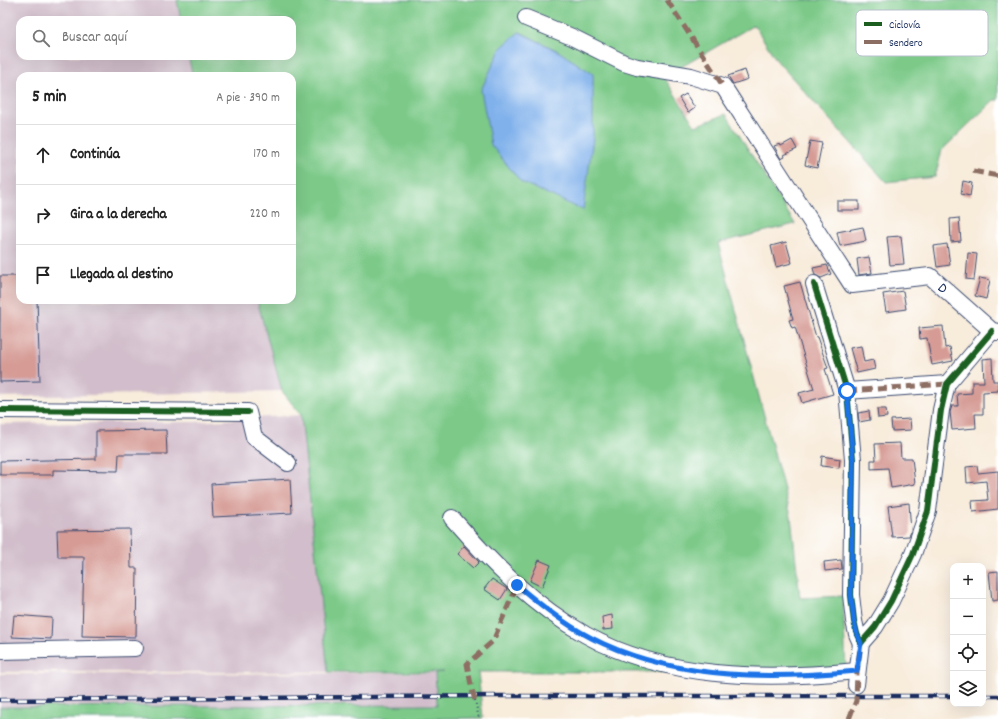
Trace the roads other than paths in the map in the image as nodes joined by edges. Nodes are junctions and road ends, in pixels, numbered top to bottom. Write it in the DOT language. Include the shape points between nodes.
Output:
graph roads {
  1 [pos="526,18"];
  2 [pos="814,284"];
  3 [pos="995,332"];
  4 [pos="947,384"];
  5 [pos="847,391"];
  6 [pos="0,410"];
  7 [pos="288,463"];
  8 [pos="452,518"];
  9 [pos="861,643"];
  10 [pos="135,648"];
  11 [pos="0,651"];
  1 -- 3 [label="street, D" via="624,63 691,76 723,86 852,285 930,276"];
  2 -- 5 [label="street"];
  3 -- 4 [label="street"];
  4 -- 5 [label="street"];
  4 -- 9 [label="street" via="941,410 928,511 913,554 892,601"];
  5 -- 9 [label="street" via="853,460 851,595 854,621"];
  6 -- 7 [label="street" via="248,412 254,437"];
  8 -- 9 [label="street" via="500,569 543,607 586,635 619,651 693,670 726,674 857,678"];
  10 -- 11 [label="street"];
}
